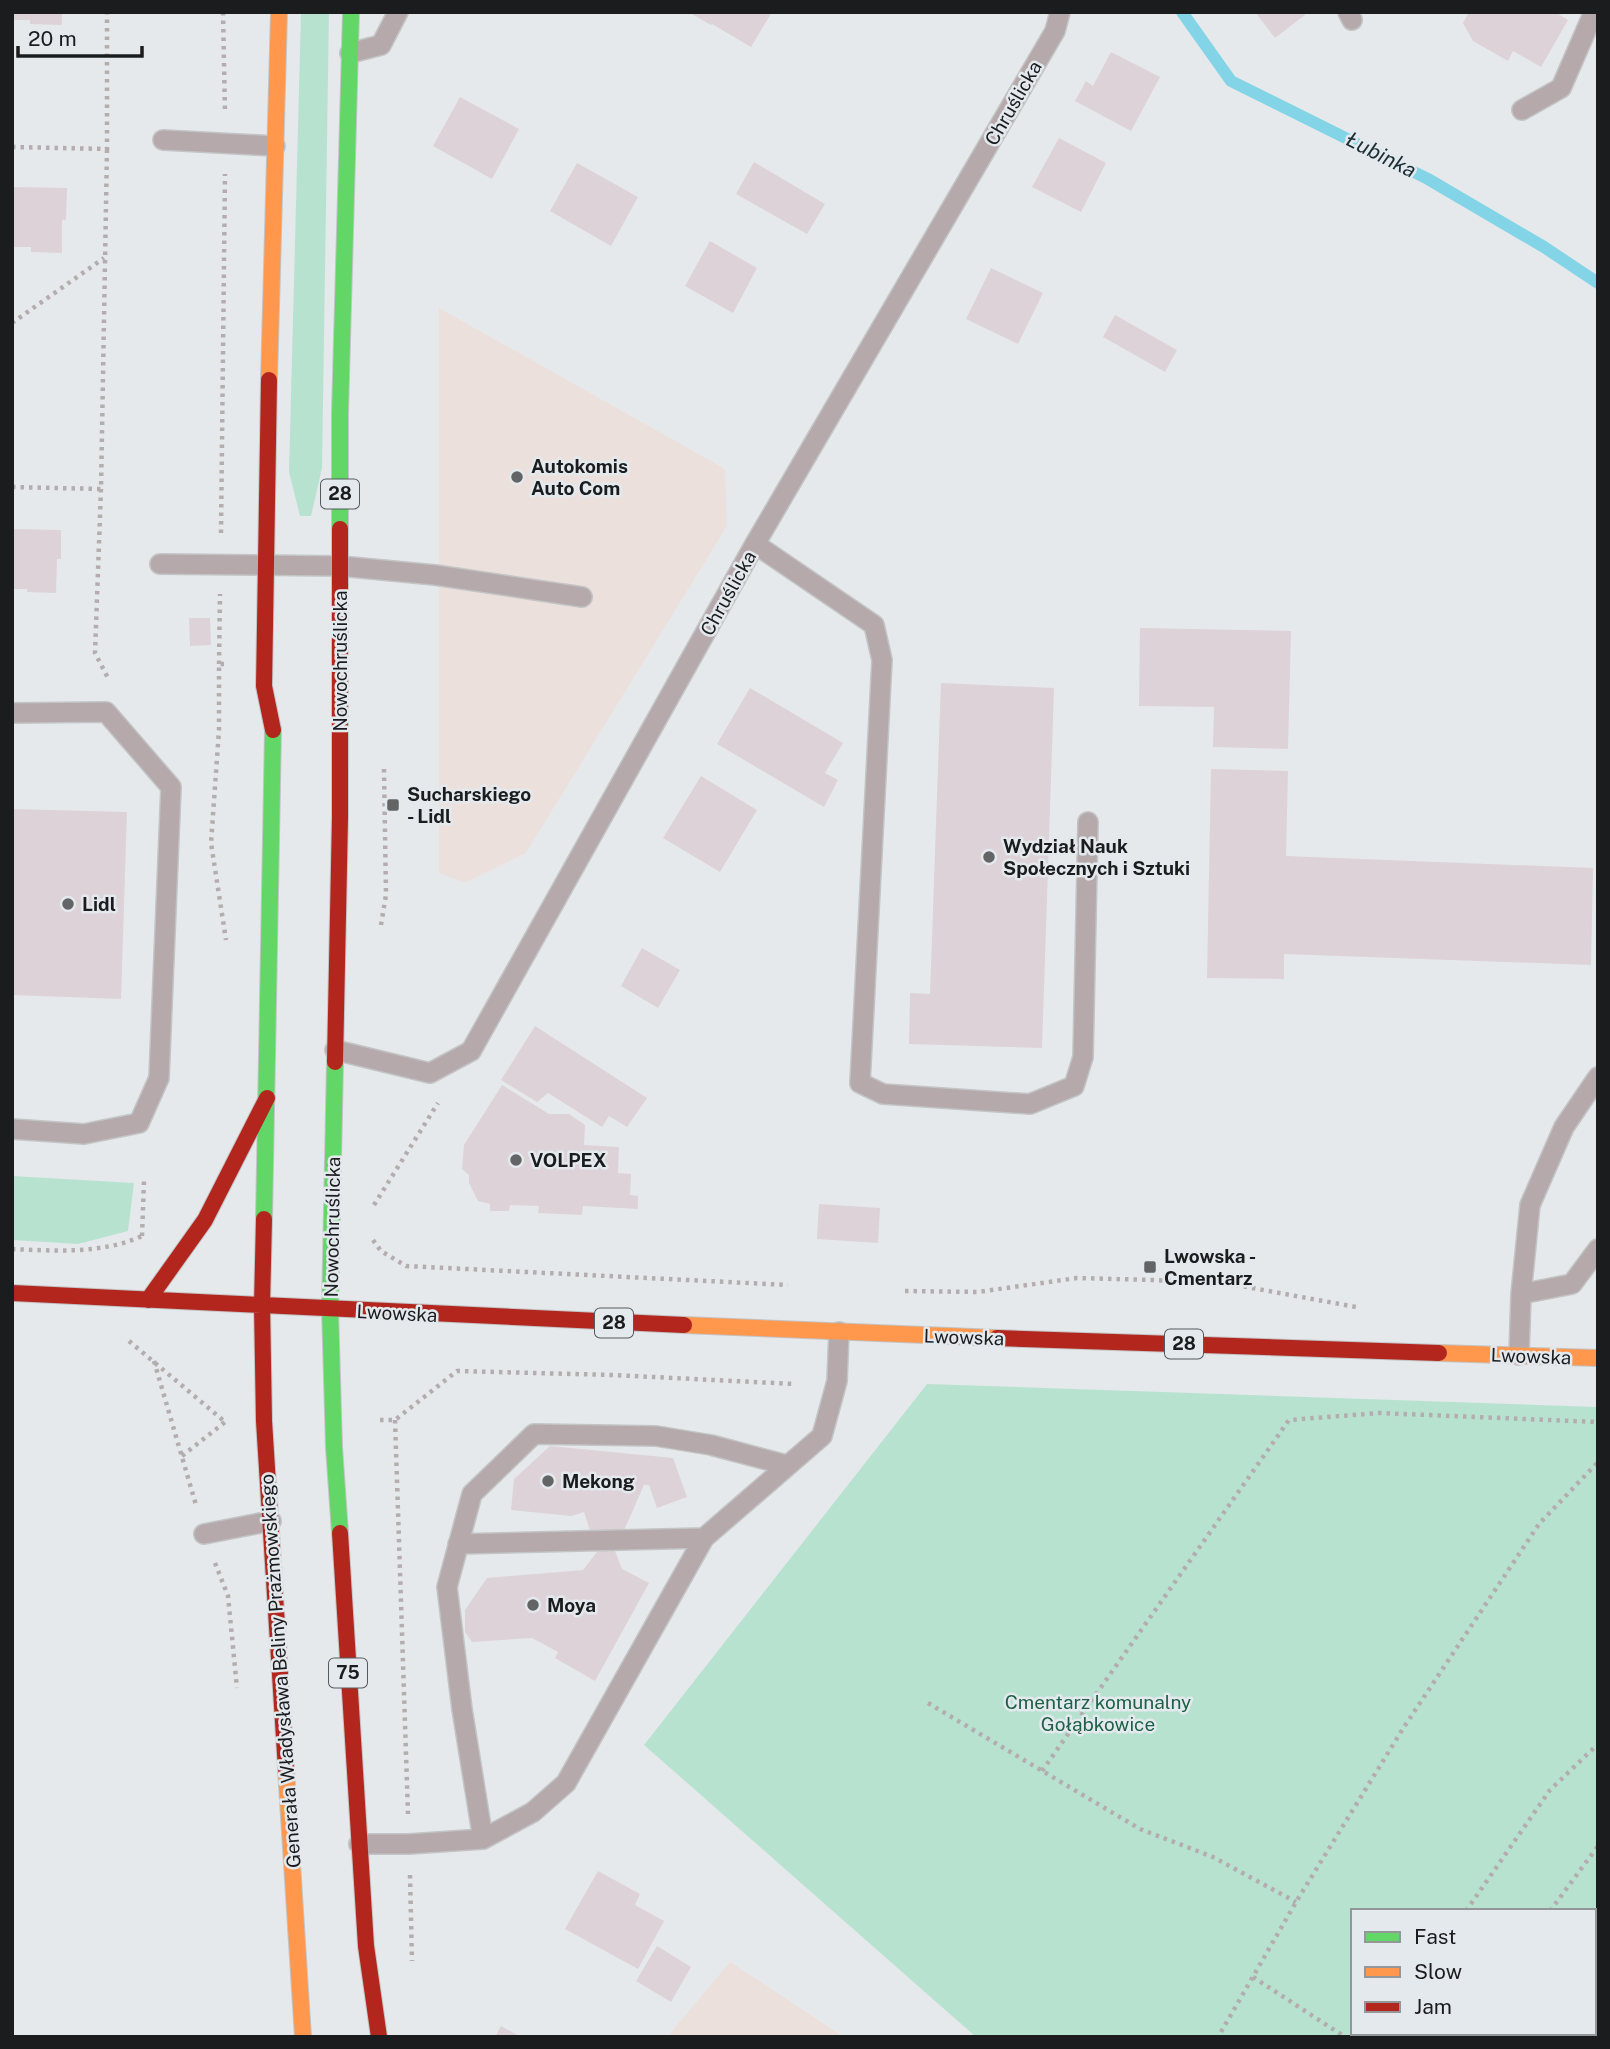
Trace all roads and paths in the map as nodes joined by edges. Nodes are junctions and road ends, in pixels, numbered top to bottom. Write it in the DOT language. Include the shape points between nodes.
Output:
graph roads {
  1 [pos="107,12"];
  2 [pos="223,12"];
  3 [pos="279,12"];
  4 [pos="351,12"];
  5 [pos="398,12"];
  6 [pos="1060,12"];
  7 [pos="1594,12"];
  8 [pos="350,53"];
  9 [pos="1522,110"];
  10 [pos="163,140"];
  11 [pos="226,143"];
  12 [pos="275,146"];
  13 [pos="12,147"];
  14 [pos="107,149"];
  15 [pos="105,257"];
  16 [pos="12,323"];
  17 [pos="12,487"];
  18 [pos="101,489"];
  19 [pos="755,544"];
  20 [pos="160,564"];
  21 [pos="220,564"];
  22 [pos="265,566"];
  23 [pos="340,566"];
  24 [pos="582,597"];
  25 [pos="219,664"];
  26 [pos="264,665"];
  27 [pos="113,686"];
  28 [pos="12,713"];
  29 [pos="1088,822"];
  30 [pos="227,946"];
  31 [pos="335,1051"];
  32 [pos="1598,1077"];
  33 [pos="442,1097"];
  34 [pos="267,1098"];
  35 [pos="12,1129"];
  36 [pos="144,1181"];
  37 [pos="370,1212"];
  38 [pos="154,1229"];
  39 [pos="369,1233"];
  40 [pos="142,1236"];
  41 [pos="12,1249"];
  42 [pos="1597,1250"];
  43 [pos="800,1286"];
  44 [pos="896,1290"];
  45 [pos="12,1293"];
  46 [pos="1521,1294"];
  47 [pos="148,1300"];
  48 [pos="262,1305"];
  49 [pos="1361,1307"];
  50 [pos="330,1309"];
  51 [pos="127,1330"];
  52 [pos="839,1332"];
  53 [pos="1519,1355"];
  54 [pos="1598,1358"];
  55 [pos="155,1361"];
  56 [pos="794,1384"];
  57 [pos="380,1420"];
  58 [pos="395,1420"];
  59 [pos="1598,1422"];
  60 [pos="182,1456"];
  61 [pos="1598,1462"];
  62 [pos="786,1465"];
  63 [pos="271,1521"];
  64 [pos="204,1534"];
  65 [pos="704,1538"];
  66 [pos="458,1544"];
  67 [pos="237,1690"];
  68 [pos="929,1703"];
  69 [pos="1598,1744"];
  70 [pos="1042,1771"];
  71 [pos="483,1839"];
  72 [pos="359,1844"];
  73 [pos="409,1844"];
  74 [pos="1598,1846"];
  75 [pos="1296,1902"];
  76 [pos="1467,1909"];
  77 [pos="1551,1909"];
  78 [pos="413,1974"];
  79 [pos="1253,1977"];
  80 [pos="1221,2032"];
  81 [pos="303,2037"];
  82 [pos="379,2037"];
  83 [pos="1345,2037"];
  1 -- 14 [label="path"];
  2 -- 11 [label="path"];
  3 -- 12 [label="main road"];
  4 -- 8 [label="main road, Nowochruślicka / 28"];
  5 -- 8 [label="lane" via="381,45"];
  6 -- 19 [label="lane, Chruślicka" via="1055,31"];
  7 -- 9 [label="lane" via="1561,88"];
  8 -- 23 [label="main road, Nowochruślicka / 28"];
  10 -- 11 [label="lane"];
  11 -- 12 [label="lane"];
  11 -- 21 [label="path"];
  12 -- 22 [label="main road"];
  13 -- 14 [label="path"];
  14 -- 15 [label="path"];
  15 -- 16 [label="path"];
  15 -- 18 [label="path"];
  17 -- 18 [label="path"];
  18 -- 27 [label="path" via="95,653"];
  19 -- 29 [label="lane" via="874,625 882,660 860,1083 883,1094 1030,1104 1074,1086 1083,1057"];
  19 -- 31 [label="lane, Chruślicka" via="471,1051 430,1073"];
  20 -- 21 [label="lane"];
  21 -- 22 [label="lane"];
  21 -- 25 [label="path"];
  22 -- 23 [label="lane"];
  22 -- 26 [label="main road"];
  23 -- 24 [label="lane"];
  23 -- 31 [label="main road, Nowochruślicka / 28"];
  25 -- 26 [label="path"];
  25 -- 30 [label="path" via="211,843"];
  26 -- 34 [label="main road" via="273,732"];
  28 -- 35 [label="lane" via="106,712 171,787 159,1078 139,1122 84,1134"];
  31 -- 50 [label="main road, Nowochruślicka / 28"];
  32 -- 46 [label="lane" via="1564,1127 1530,1205"];
  33 -- 37 [label="path"];
  34 -- 47 [label="main road" via="205,1220"];
  34 -- 48 [label="main road"];
  36 -- 40 [label="path"];
  38 -- 40 [label="path"];
  39 -- 43 [label="path" via="381,1251 406,1266"];
  40 -- 41 [label="path" via="130,1245 71,1251"];
  42 -- 46 [label="lane" via="1572,1284"];
  44 -- 49 [label="path" via="978,1292 1077,1278 1177,1281 1225,1283"];
  45 -- 47 [label="main road"];
  46 -- 53 [label="lane"];
  47 -- 48 [label="main road"];
  48 -- 50 [label="main road, 28"];
  48 -- 63 [label="main road, Generała Władysława Beliny Prażmowskiego"];
  50 -- 52 [label="main road, Lwowska / 28"];
  50 -- 72 [label="main road, 75"];
  51 -- 55 [label="path" via="127,1339"];
  52 -- 53 [label="main road, Lwowska / 28"];
  52 -- 62 [label="lane" via="837,1381 822,1436"];
  53 -- 54 [label="main road, Lwowska / 28"];
  55 -- 60 [label="path"];
  55 -- 60 [label="path" via="225,1422"];
  56 -- 58 [label="path" via="457,1371"];
  57 -- 58 [label="path"];
  58 -- 73 [label="path"];
  59 -- 70 [label="path" via="1379,1413 1289,1420"];
  60 -- 64 [label="path"];
  61 -- 75 [label="path" via="1539,1524 1404,1727"];
  62 -- 65 [label="lane"];
  62 -- 66 [label="lane" via="656,1436 534,1434 472,1494"];
  63 -- 64 [label="lane"];
  63 -- 81 [label="main road, Generała Władysława Beliny Prażmowskiego"];
  64 -- 67 [label="path" via="228,1596"];
  65 -- 66 [label="lane"];
  65 -- 71 [label="lane" via="566,1783 533,1812"];
  66 -- 71 [label="lane" via="447,1587"];
  68 -- 70 [label="path"];
  69 -- 76 [label="path" via="1550,1790"];
  70 -- 75 [label="path" via="1140,1829 1213,1857"];
  71 -- 73 [label="lane"];
  72 -- 73 [label="lane"];
  72 -- 82 [label="main road, 75" via="366,1946"];
  73 -- 78 [label="path"];
  74 -- 77 [label="path"];
  75 -- 79 [label="path"];
  79 -- 80 [label="path"];
  79 -- 83 [label="path"];
}
